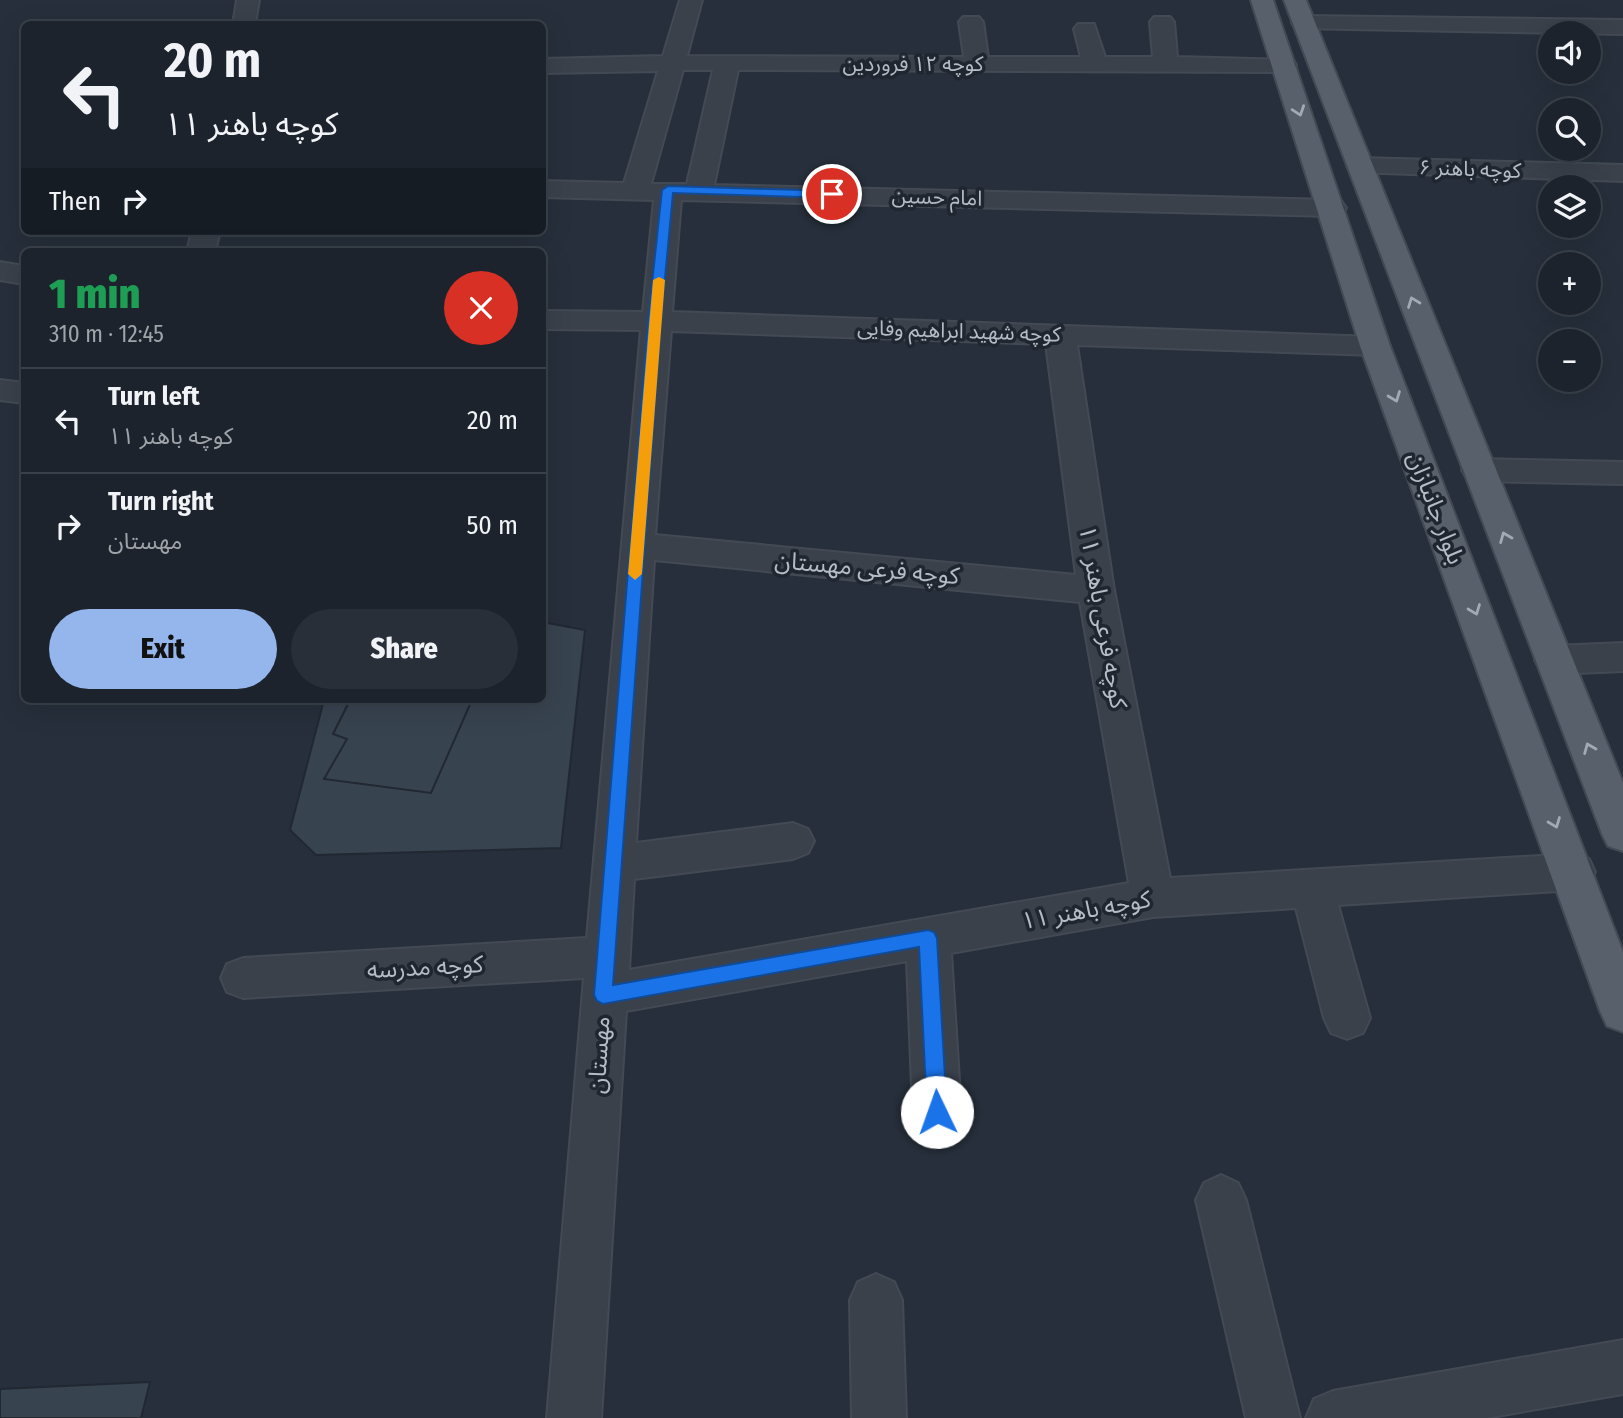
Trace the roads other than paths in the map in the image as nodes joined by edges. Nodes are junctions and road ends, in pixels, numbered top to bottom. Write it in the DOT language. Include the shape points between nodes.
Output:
graph roads {
  1 [pos="248,0"];
  2 [pos="691,0"];
  3 [pos="1262,0"];
  4 [pos="1472,0"];
  5 [pos="1300,11"];
  6 [pos="244,21"];
  7 [pos="971,22"];
  8 [pos="1162,22"];
  9 [pos="1489,25"];
  10 [pos="1623,27"];
  11 [pos="1086,29"];
  12 [pos="673,63"];
  13 [pos="727,64"];
  14 [pos="977,64"];
  15 [pos="1095,65"];
  16 [pos="1166,65"];
  17 [pos="1284,65"];
  18 [pos="546,66"];
  19 [pos="1360,166"];
  20 [pos="1623,173"];
  21 [pos="546,189"];
  22 [pos="668,190"];
  23 [pos="1332,208"];
  24 [pos="0,271"];
  25 [pos="21,274"];
  26 [pos="546,320"];
  27 [pos="654,321"];
  28 [pos="1060,334"];
  29 [pos="1375,346"];
  30 [pos="0,390"];
  31 [pos="21,393"];
  32 [pos="1479,470"];
  33 [pos="1623,473"];
  34 [pos="637,546"];
  35 [pos="1096,590"];
  36 [pos="1623,657"];
  37 [pos="1554,660"];
  38 [pos="1623,834"];
  39 [pos="793,841"];
  40 [pos="613,864"];
  41 [pos="1574,872"];
  42 [pos="1312,888"];
  43 [pos="1153,898"];
  44 [pos="928,938"];
  45 [pos="605,976"];
  46 [pos="243,978"];
  47 [pos="1623,1011"];
  48 [pos="1347,1018"];
  49 [pos="937,1112"];
  50 [pos="1221,1200"];
  51 [pos="876,1300"];
  52 [pos="1623,1367"];
  53 [pos="574,1418"];
  54 [pos="879,1418"];
  55 [pos="1273,1418"];
  56 [pos="1333,1418"];
  1 -- 6 [label="street"];
  2 -- 12 [label="street"];
  3 -- 17 [label="main road, بلوار جانبازان"];
  4 -- 9 [label="street"];
  5 -- 9 [label="street"];
  5 -- 19 [label="main road"];
  7 -- 14 [label="street"];
  8 -- 16 [label="street"];
  9 -- 10 [label="street"];
  11 -- 15 [label="street"];
  12 -- 13 [label="street, کوچه ۱۲ فروردین"];
  12 -- 18 [label="street, کوچه ۱۲ فروردین"];
  12 -- 22 [label="street"];
  13 -- 14 [label="street, کوچه ۱۲ فروردین"];
  13 -- 22 [label="street"];
  14 -- 15 [label="street, کوچه ۱۲ فروردین"];
  15 -- 16 [label="street, کوچه ۱۲ فروردین"];
  16 -- 17 [label="street, کوچه ۱۲ فروردین"];
  17 -- 23 [label="main road, بلوار جانبازان, one-way"];
  19 -- 20 [label="street, کوچه باهنر ۶"];
  32 -- 19 [label="main road, one-way"];
  21 -- 22 [label="street, امام حسین"];
  22 -- 23 [label="street, امام حسین"];
  22 -- 27 [label="street, مهستان"];
  23 -- 29 [label="main road, بلوار جانبازان"];
  24 -- 25 [label="street"];
  26 -- 27 [label="street, کوچه شهید ابراهیم وفایی"];
  27 -- 28 [label="street, کوچه شهید ابراهیم وفایی"];
  27 -- 34 [label="street, مهستان"];
  28 -- 29 [label="street, کوچه شهید ابراهیم وفایی"];
  28 -- 35 [label="street, کوچه فرعی باهنر ۱۱"];
  29 -- 41 [label="main road, بلوار جانبازان, one-way"];
  30 -- 31 [label="street"];
  32 -- 33 [label="street"];
  37 -- 32 [label="main road, one-way"];
  34 -- 35 [label="street, کوچه فرعی مهستان"];
  34 -- 40 [label="street, مهستان"];
  35 -- 43 [label="street, کوچه فرعی باهنر ۱۱"];
  36 -- 37 [label="street"];
  38 -- 37 [label="main road, one-way"];
  39 -- 40 [label="street"];
  40 -- 45 [label="street, مهستان"];
  41 -- 42 [label="street, کوچه باهنر ۱۱"];
  41 -- 47 [label="main road, بلوار جانبازان"];
  42 -- 43 [label="street, کوچه باهنر ۱۱"];
  42 -- 48 [label="street"];
  43 -- 44 [label="street, کوچه باهنر ۱۱"];
  44 -- 45 [label="street, کوچه باهنر ۱۱"];
  44 -- 49 [label="street"];
  45 -- 46 [label="street, کوچه مدرسه"];
  45 -- 53 [label="street, مهستان"];
  50 -- 55 [label="street"];
  51 -- 54 [label="street"];
  52 -- 56 [label="street"];
}
